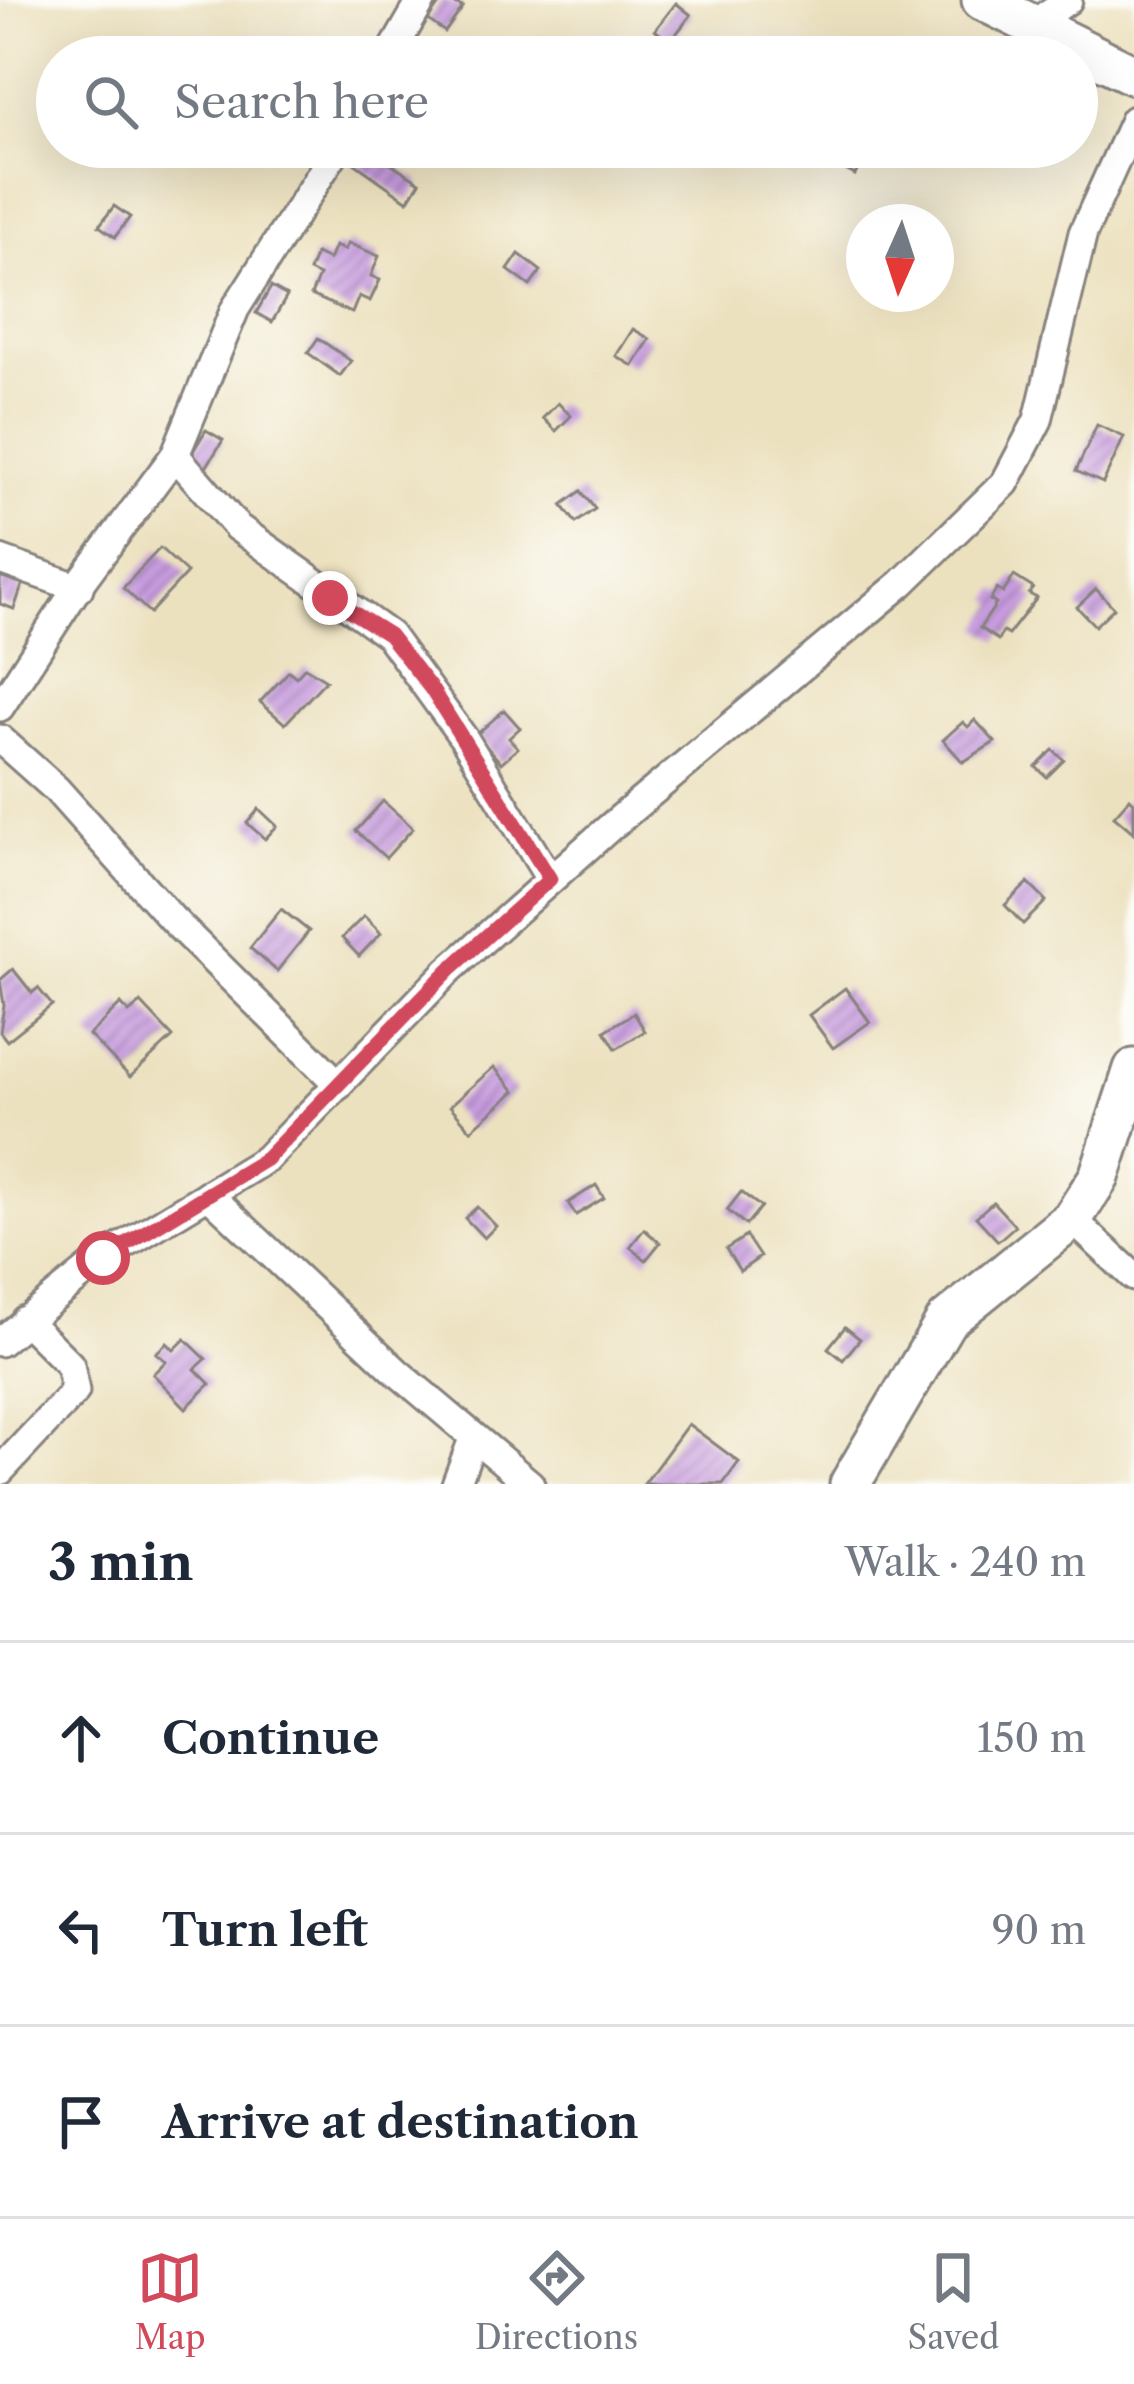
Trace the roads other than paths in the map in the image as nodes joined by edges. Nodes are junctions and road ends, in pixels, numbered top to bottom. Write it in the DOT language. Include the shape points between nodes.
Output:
graph roads {
  1 [pos="422,0"];
  2 [pos="982,0"];
  3 [pos="1052,11"];
  4 [pos="401,36"];
  5 [pos="1084,36"];
  6 [pos="1098,47"];
  7 [pos="1134,76"];
  8 [pos="1134,120"];
  9 [pos="325,168"];
  10 [pos="175,455"];
  11 [pos="0,560"];
  12 [pos="80,588"];
  13 [pos="0,706"];
  14 [pos="0,740"];
  15 [pos="550,879"];
  16 [pos="1134,1070"];
  17 [pos="339,1085"];
  18 [pos="208,1194"];
  19 [pos="1072,1219"];
  20 [pos="1134,1277"];
  21 [pos="25,1320"];
  22 [pos="0,1342"];
  23 [pos="473,1439"];
  24 [pos="0,1471"];
  25 [pos="456,1484"];
  26 [pos="530,1484"];
  27 [pos="850,1484"];
  1 -- 4 [label="street"];
  2 -- 3 [label="street"];
  3 -- 5 [label="street"];
  6 -- 7 [label="street"];
  8 -- 15 [label="street" via="1083,233 1038,420 1005,483 902,583"];
  9 -- 10 [label="street" via="235,309"];
  10 -- 12 [label="street"];
  10 -- 15 [label="street" via="237,527 389,635"];
  11 -- 12 [label="street"];
  12 -- 13 [label="street"];
  14 -- 17 [label="street"];
  15 -- 17 [label="street"];
  16 -- 19 [label="street" via="1099,1177"];
  17 -- 18 [label="street" via="266,1159"];
  18 -- 21 [label="street" via="103,1258"];
  18 -- 23 [label="street"];
  19 -- 20 [label="street"];
  19 -- 27 [label="street" via="946,1321"];
  21 -- 22 [label="street"];
  21 -- 24 [label="street" via="70,1365 75,1391"];
  23 -- 25 [label="street"];
  23 -- 26 [label="street"];
}
